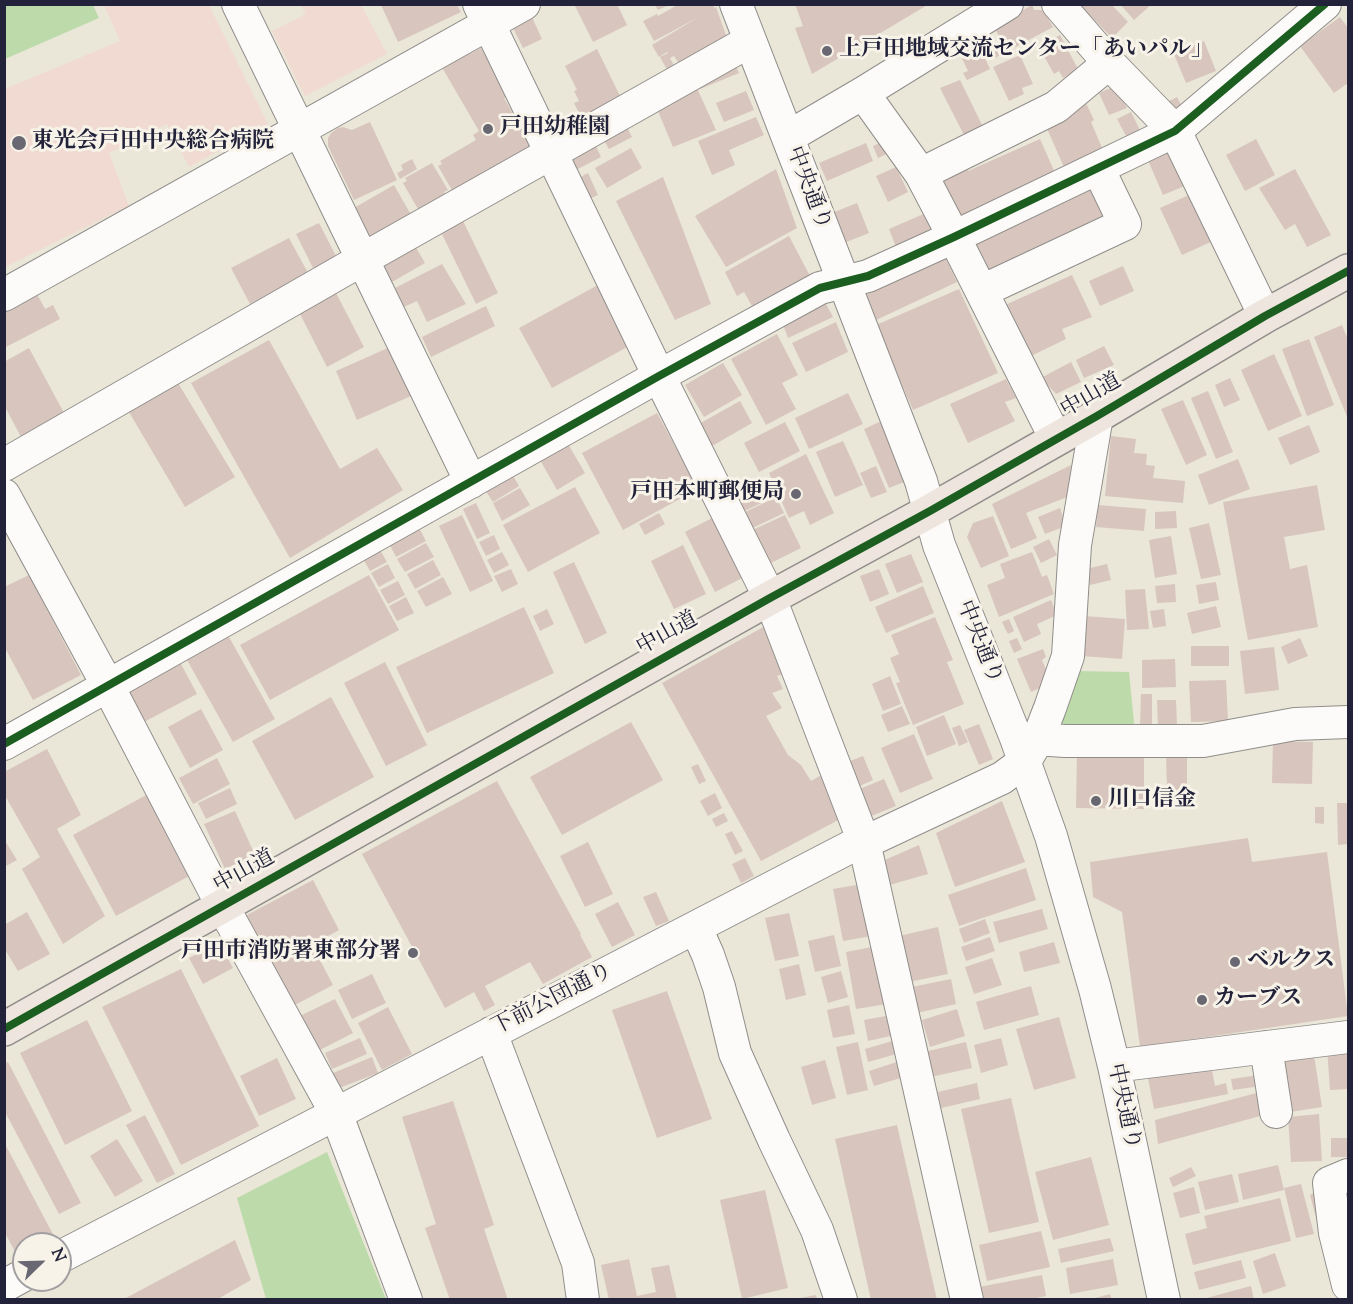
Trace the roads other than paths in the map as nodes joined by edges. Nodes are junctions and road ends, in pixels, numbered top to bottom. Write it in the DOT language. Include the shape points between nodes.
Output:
graph roads {
  1 [pos="238,4"];
  2 [pos="524,4"];
  3 [pos="736,4"];
  4 [pos="1007,4"];
  5 [pos="1058,4"];
  6 [pos="1325,4"];
  7 [pos="483,15"];
  8 [pos="750,41"];
  9 [pos="1109,63"];
  10 [pos="863,93"];
  11 [pos="300,130"];
  12 [pos="1175,131"];
  13 [pos="788,137"];
  14 [pos="551,152"];
  15 [pos="1098,168"];
  16 [pos="921,174"];
  17 [pos="954,237"];
  18 [pos="363,259"];
  19 [pos="1348,271"];
  20 [pos="844,282"];
  21 [pos="982,291"];
  22 [pos="4,296"];
  23 [pos="1265,316"];
  24 [pos="659,376"];
  25 [pos="1097,416"];
  26 [pos="1056,439"];
  27 [pos="4,465"];
  28 [pos="471,482"];
  29 [pos="4,495"];
  30 [pos="930,511"];
  31 [pos="770,598"];
  32 [pos="108,686"];
  33 [pos="1348,722"];
  34 [pos="4,744"];
  35 [pos="1026,746"];
  36 [pos="864,842"];
  37 [pos="223,907"];
  38 [pos="696,928"];
  39 [pos="4,1029"];
  40 [pos="491,1033"];
  41 [pos="1348,1037"];
  42 [pos="1266,1047"];
  43 [pos="1114,1066"];
  44 [pos="1276,1112"];
  45 [pos="336,1113"];
  46 [pos="1348,1175"];
  47 [pos="72,1251"];
  48 [pos="1348,1285"];
  49 [pos="406,1299"];
  50 [pos="583,1299"];
  51 [pos="841,1299"];
  52 [pos="967,1299"];
  53 [pos="1164,1299"];
  1 -- 11 [label="street"];
  2 -- 7 [label="street"];
  3 -- 8 [label="street, 中央通り"];
  4 -- 10 [label="street"];
  5 -- 9 [label="street"];
  6 -- 12 [label="street"];
  7 -- 11 [label="street"];
  7 -- 14 [label="street"];
  8 -- 13 [label="street, 中央通り"];
  8 -- 14 [label="street"];
  9 -- 12 [label="street"];
  9 -- 16 [label="street" via="1056,107"];
  10 -- 13 [label="street"];
  10 -- 16 [label="street"];
  11 -- 18 [label="street"];
  11 -- 22 [label="street"];
  12 -- 15 [label="street"];
  12 -- 23 [label="street"];
  13 -- 20 [label="street, 中央通り"];
  14 -- 18 [label="street"];
  14 -- 24 [label="street"];
  15 -- 17 [label="street"];
  15 -- 21 [label="street" via="1125,224"];
  16 -- 17 [label="street"];
  17 -- 20 [label="street" via="868,276"];
  17 -- 21 [label="street"];
  18 -- 27 [label="street"];
  18 -- 28 [label="street"];
  19 -- 23 [label="highway, 中山道"];
  20 -- 24 [label="street" via="820,288"];
  20 -- 30 [label="street, 中央通り"];
  21 -- 26 [label="street"];
  23 -- 25 [label="highway, 中山道"];
  24 -- 28 [label="street"];
  24 -- 31 [label="street"];
  25 -- 26 [label="highway, 中山道"];
  25 -- 35 [label="street" via="1075,545 1068,656 1050,708"];
  26 -- 30 [label="highway, 中山道"];
  28 -- 32 [label="street"];
  29 -- 32 [label="street"];
  30 -- 31 [label="highway, 中山道"];
  30 -- 35 [label="street, 中央通り" via="939,545"];
  31 -- 36 [label="street"];
  31 -- 37 [label="highway, 中山道"];
  32 -- 34 [label="street"];
  32 -- 37 [label="street"];
  33 -- 35 [label="street" via="1295,724 1203,741 1065,741"];
  35 -- 36 [label="street, 下前公団通り" via="1002,778"];
  35 -- 43 [label="street, 中央通り"];
  36 -- 38 [label="street, 下前公団通り"];
  36 -- 52 [label="street"];
  37 -- 39 [label="highway, 中山道"];
  37 -- 45 [label="street"];
  38 -- 40 [label="street, 下前公団通り"];
  38 -- 51 [label="street" via="719,987 735,1053 817,1230"];
  40 -- 45 [label="street, 下前公団通り"];
  40 -- 50 [label="street" via="578,1263"];
  41 -- 42 [label="street"];
  42 -- 43 [label="street"];
  42 -- 44 [label="street"];
  43 -- 53 [label="street, 中央通り"];
  45 -- 47 [label="street, 下前公団通り"];
  45 -- 49 [label="street"];
  46 -- 48 [label="street" via="1329,1183 1335,1233"];
}
